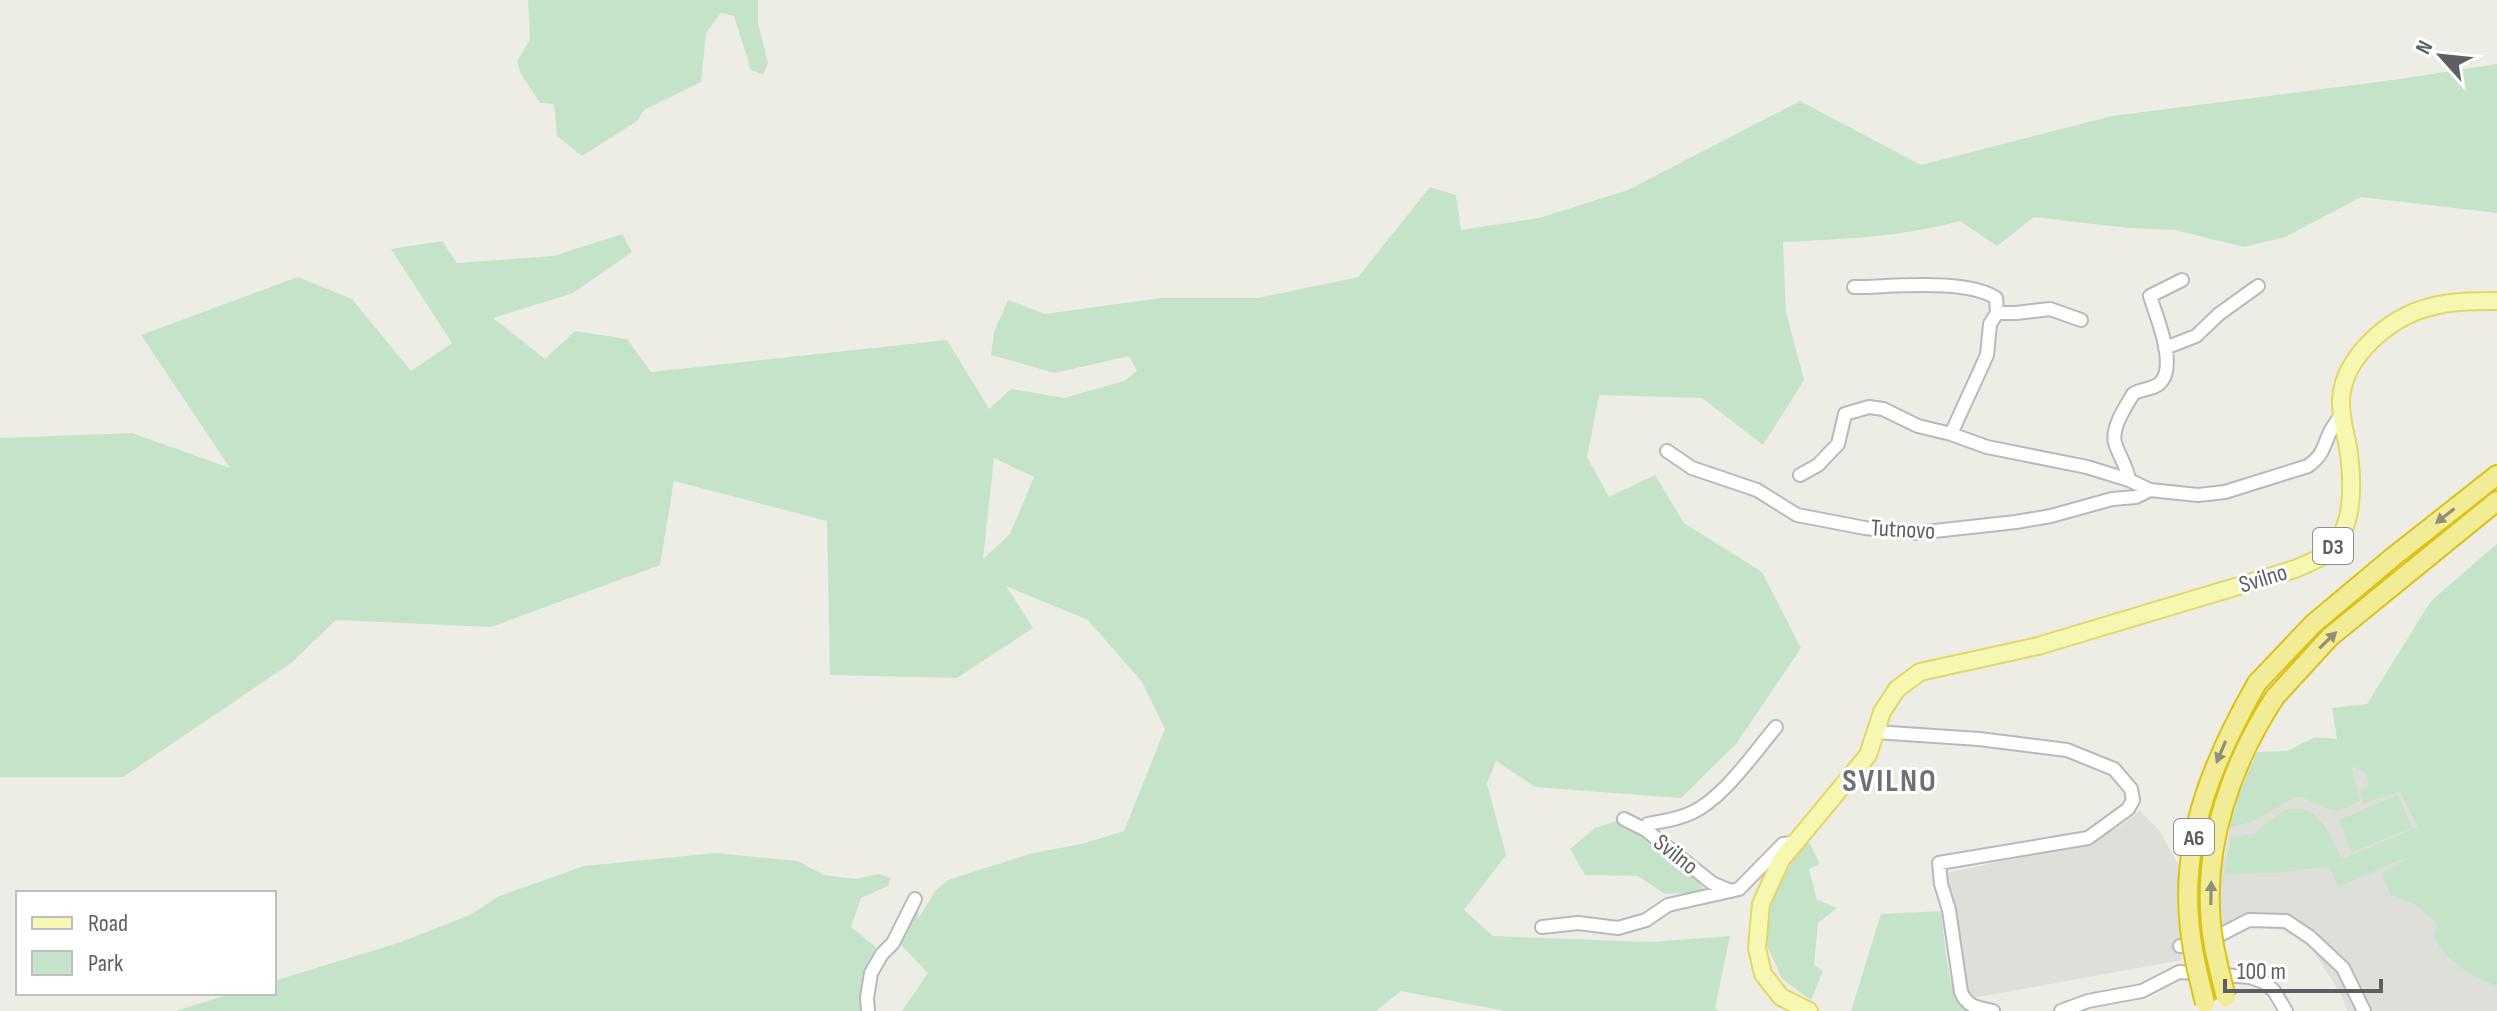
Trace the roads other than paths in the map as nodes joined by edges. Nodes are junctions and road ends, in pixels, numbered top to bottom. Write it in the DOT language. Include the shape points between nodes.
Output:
graph roads {
  1 [pos="2182,280"];
  2 [pos="2258,286"];
  3 [pos="1854,287"];
  4 [pos="2497,301"];
  5 [pos="1997,313"];
  6 [pos="2081,320"];
  7 [pos="2165,348"];
  8 [pos="2341,415"];
  9 [pos="1951,434"];
  10 [pos="1667,451"];
  11 [pos="1800,475"];
  12 [pos="2497,475"];
  13 [pos="2129,480"];
  14 [pos="2150,490"];
  15 [pos="2497,501"];
  16 [pos="1776,727"];
  17 [pos="1875,732"];
  18 [pos="1624,819"];
  19 [pos="1646,830"];
  20 [pos="1794,843"];
  21 [pos="1731,891"];
  22 [pos="915,899"];
  23 [pos="1542,927"];
  24 [pos="2180,946"];
  25 [pos="2228,1004"];
  26 [pos="2206,1007"];
  27 [pos="868,1011"];
  28 [pos="1809,1011"];
  29 [pos="1993,1011"];
  30 [pos="2061,1011"];
  31 [pos="2286,1011"];
  32 [pos="2364,1011"];
  1 -- 7 [label="street" via="2150,296"];
  2 -- 7 [label="street" via="2196,336"];
  3 -- 5 [label="street" via="1969,288 1996,298"];
  4 -- 8 [label="main road, Svilno / D3" via="2430,307 2389,327 2354,360 2342,391"];
  5 -- 6 [label="street" via="2050,309"];
  5 -- 9 [label="street" via="1990,324 1987,355"];
  7 -- 13 [label="street" via="2161,383 2133,394 2115,430"];
  8 -- 14 [label="street, Tutnovo" via="2319,458 2308,466 2213,494"];
  8 -- 17 [label="main road, Svilno / D3" via="2350,472 2349,513 2341,536 2327,553 2295,569 2052,642 1920,672 1889,698"];
  9 -- 11 [label="street, Tutnovo" via="1883,409 1854,410 1845,414 1838,444 1829,455"];
  9 -- 13 [label="street, Tutnovo"];
  10 -- 14 [label="street, Tutnovo" via="1692,468 1757,490 1797,515 1916,533 2051,516"];
  12 -- 26 [label="highway, A6, one-way, bridge" via="2313,624 2257,683 2228,734 2209,779 2189,873 2189,916"];
  13 -- 14 [label="street, Tutnovo"];
  25 -- 15 [label="highway, A6, one-way, bridge" via="2210,921 2211,880 2217,829 2234,772 2256,725 2330,637"];
  16 -- 19 [label="street, Svilno" via="1711,801 1679,818 1648,824"];
  17 -- 20 [label="main road, Svilno / D3" via="1860,766"];
  17 -- 29 [label="street" via="2067,750 2114,769 2131,789 2128,809 2088,838 1939,863 1964,1001"];
  18 -- 19 [label="street"];
  19 -- 21 [label="street, Svilno" via="1712,883"];
  20 -- 21 [label="street, Svilno" via="1783,844"];
  20 -- 28 [label="main road, Svilno / D3" via="1761,904 1757,948 1774,991"];
  21 -- 23 [label="street, Svilno" via="1668,905 1646,920 1618,928 1578,923"];
  22 -- 27 [label="street" via="871,973"];
  24 -- 32 [label="street" via="2249,920 2286,921 2343,968"];
  30 -- 31 [label="street" via="2142,991 2179,972 2264,982"];
}
